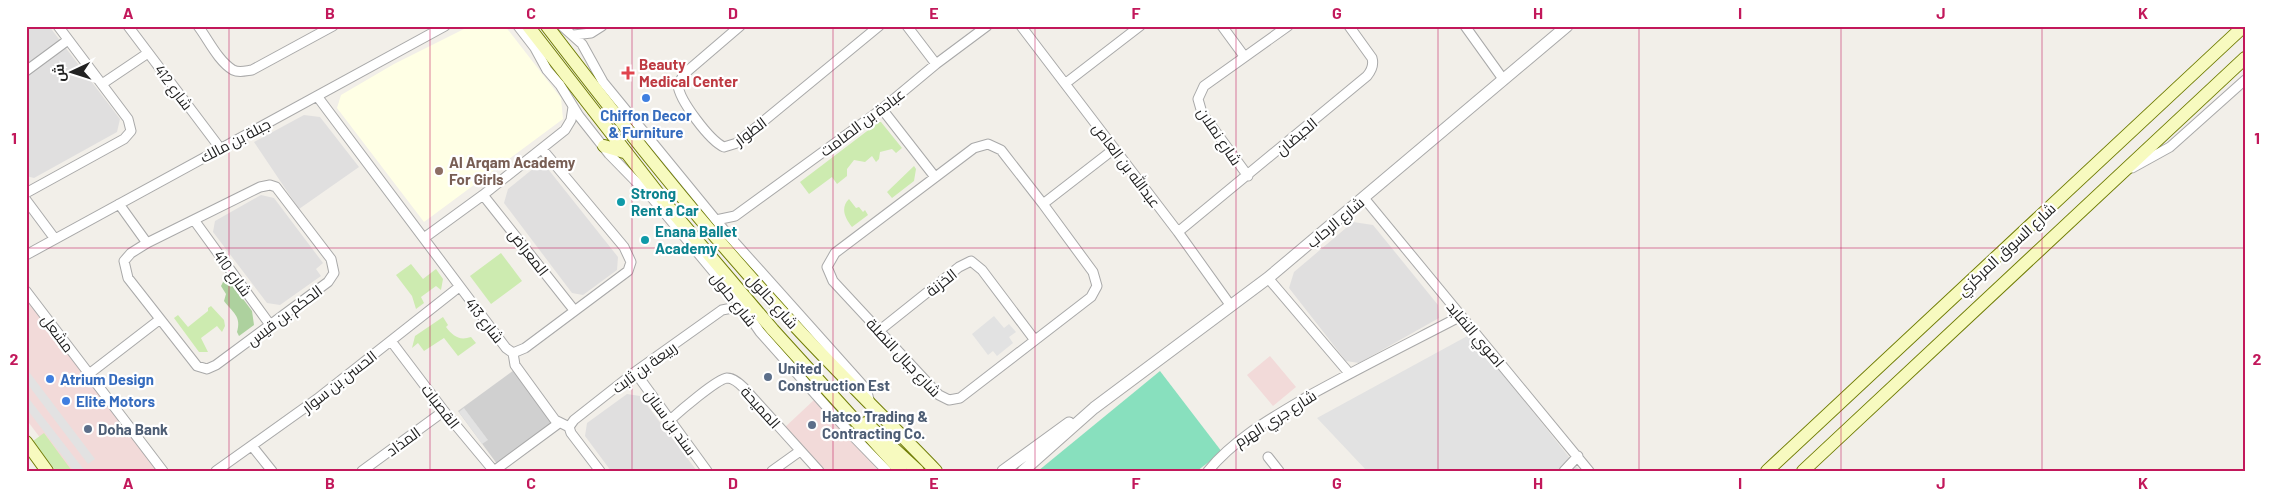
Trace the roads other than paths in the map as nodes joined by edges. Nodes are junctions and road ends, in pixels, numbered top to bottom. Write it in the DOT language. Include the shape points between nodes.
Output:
graph roads {
  1 [pos="58,26"];
  2 [pos="128,26"];
  3 [pos="198,26"];
  4 [pos="445,26"];
  5 [pos="518,26"];
  6 [pos="528,26"];
  7 [pos="547,26"];
  8 [pos="562,26"];
  9 [pos="740,26"];
  10 [pos="879,26"];
  11 [pos="907,26"];
  12 [pos="987,26"];
  13 [pos="1021,26"];
  14 [pos="1222,26"];
  15 [pos="1288,26"];
  16 [pos="1349,26"];
  17 [pos="1465,26"];
  18 [pos="1567,26"];
  19 [pos="2244,26"];
  20 [pos="328,27"];
  21 [pos="1138,27"];
  22 [pos="599,29"];
  23 [pos="574,35"];
  24 [pos="68,40"];
  25 [pos="148,53"];
  26 [pos="589,55"];
  27 [pos="1244,56"];
  28 [pos="2245,58"];
  29 [pos="556,63"];
  30 [pos="936,64"];
  31 [pos="26,71"];
  32 [pos="1503,79"];
  33 [pos="2245,80"];
  34 [pos="1066,83"];
  35 [pos="102,84"];
  36 [pos="560,85"];
  37 [pos="317,96"];
  38 [pos="573,107"];
  39 [pos="882,109"];
  40 [pos="586,125"];
  41 [pos="565,130"];
  42 [pos="604,146"];
  43 [pos="220,148"];
  44 [pos="542,148"];
  45 [pos="1114,150"];
  46 [pos="624,152"];
  47 [pos="666,161"];
  48 [pos="2118,175"];
  49 [pos="1248,176"];
  50 [pos="935,177"];
  51 [pos="672,185"];
  52 [pos="26,193"];
  53 [pos="483,195"];
  54 [pos="1364,198"];
  55 [pos="26,200"];
  56 [pos="119,204"];
  57 [pos="1043,204"];
  58 [pos="735,216"];
  59 [pos="194,220"];
  60 [pos="716,220"];
  61 [pos="1178,232"];
  62 [pos="729,236"];
  63 [pos="424,238"];
  64 [pos="55,240"];
  65 [pos="147,243"];
  66 [pos="26,256"];
  67 [pos="1268,278"];
  68 [pos="459,287"];
  69 [pos="26,291"];
  70 [pos="728,291"];
  71 [pos="742,306"];
  72 [pos="1231,306"];
  73 [pos="574,310"];
  74 [pos="722,310"];
  75 [pos="1461,316"];
  76 [pos="751,318"];
  77 [pos="159,320"];
  78 [pos="271,326"];
  79 [pos="774,330"];
  80 [pos="880,330"];
  81 [pos="391,340"];
  82 [pos="1034,340"];
  83 [pos="514,353"];
  84 [pos="635,372"];
  85 [pos="1349,373"];
  86 [pos="89,374"];
  87 [pos="837,399"];
  88 [pos="870,403"];
  89 [pos="1094,408"];
  90 [pos="444,411"];
  91 [pos="670,420"];
  92 [pos="559,423"];
  93 [pos="569,427"];
  94 [pos="26,442"];
  95 [pos="252,446"];
  96 [pos="800,451"];
  97 [pos="1578,456"];
  98 [pos="1268,457"];
  99 [pos="878,460"];
  100 [pos="894,468"];
  101 [pos="47,471"];
  102 [pos="163,471"];
  103 [pos="216,471"];
  104 [pos="272,471"];
  105 [pos="362,471"];
  106 [pos="494,471"];
  107 [pos="600,471"];
  108 [pos="706,471"];
  109 [pos="772,471"];
  110 [pos="819,471"];
  111 [pos="918,471"];
  112 [pos="936,471"];
  113 [pos="1002,471"];
  114 [pos="1023,471"];
  115 [pos="1208,471"];
  116 [pos="1279,471"];
  117 [pos="1564,471"];
  118 [pos="1589,471"];
  119 [pos="1767,471"];
  120 [pos="1803,471"];
  1 -- 24 [label="street"];
  2 -- 25 [label="street, شارع 412"];
  3 -- 20 [label="street" via="225,62 242,72 252,70"];
  4 -- 37 [label="street, جبلة بن مالك"];
  5 -- 36 [label="street, شارع حلول"];
  6 -- 29 [label="main road, شارع حالول"];
  7 -- 51 [label="main road, شارع حالول"];
  8 -- 23 [label="street"];
  9 -- 10 [label="street, الطوار" via="684,74 678,85 681,98 713,140 724,147 737,143"];
  11 -- 30 [label="street"];
  12 -- 30 [label="street, عبادة بن الصامت"];
  13 -- 34 [label="street, عبدالله بن العاص"];
  14 -- 27 [label="street"];
  15 -- 27 [label="street, شارع نملان"];
  16 -- 49 [label="street, الحيضان" via="1372,58 1372,70"];
  17 -- 32 [label="street"];
  18 -- 32 [label="street, شارع الرحاب"];
  19 -- 119 [label="main road, شارع السوق المركزي"];
  21 -- 34 [label="street"];
  22 -- 23 [label="street"];
  22 -- 26 [label="street"];
  23 -- 26 [label="street"];
  24 -- 31 [label="street"];
  24 -- 35 [label="street"];
  25 -- 35 [label="street"];
  25 -- 43 [label="street, شارع 412"];
  26 -- 47 [label="street" via="603,82"];
  27 -- 49 [label="street, شارع نملان" via="1204,86 1198,99 1202,113"];
  28 -- 48 [label="main road, شارع السوق المركزي"];
  29 -- 36 [label="main road"];
  29 -- 46 [label="main road, شارع حالول"];
  30 -- 39 [label="street, عبادة بن الصامت"];
  32 -- 54 [label="street, شارع الرحاب"];
  33 -- 48 [label="street, شارع السوق المركزي" via="2170,147"];
  34 -- 45 [label="street, عبدالله بن العاص"];
  35 -- 52 [label="street" via="130,124 128,137"];
  36 -- 38 [label="street, شارع حلول"];
  37 -- 43 [label="street, جبلة بن مالك"];
  37 -- 63 [label="street, شارع 413"];
  38 -- 40 [label="street, شارع حلول"];
  38 -- 41 [label="street"];
  39 -- 50 [label="street"];
  39 -- 58 [label="street, عبادة بن الصامت"];
  40 -- 41 [label="street"];
  40 -- 42 [label="street, شارع حلول"];
  41 -- 44 [label="street"];
  42 -- 46 [label="main road"];
  42 -- 70 [label="street, شارع حلول" via="653,199"];
  43 -- 56 [label="street, جبلة بن مالك"];
  44 -- 53 [label="street"];
  44 -- 73 [label="street, شارع 413" via="630,258 628,270"];
  45 -- 57 [label="street"];
  45 -- 61 [label="street, عبدالله بن العاص"];
  46 -- 79 [label="main road, شارع حالول"];
  47 -- 51 [label="main road"];
  47 -- 60 [label="street"];
  48 -- 120 [label="main road, شارع السوق المركزي"];
  49 -- 61 [label="street, الحيضان"];
  50 -- 57 [label="street, شارع جبال النصلة" via="974,148 988,144 1001,150"];
  50 -- 80 [label="street, شارع جبال النصلة" via="835,253 827,267 833,281"];
  51 -- 88 [label="main road, شارع حالول" via="782,313"];
  53 -- 63 [label="street"];
  53 -- 73 [label="street, المعراض"];
  54 -- 67 [label="street, شارع الرحاب"];
  54 -- 75 [label="street, اصوي النفايد"];
  55 -- 64 [label="street"];
  56 -- 64 [label="street, جبلة بن مالك"];
  56 -- 65 [label="street"];
  57 -- 82 [label="street, شارع جبال النصلة" via="1093,272 1097,286 1091,297"];
  58 -- 60 [label="street, عبادة بن الصامت"];
  58 -- 62 [label="street"];
  59 -- 65 [label="street, الحكم بن قيس"];
  59 -- 78 [label="street, شارع 410"];
  59 -- 78 [label="street, الحكم بن قيس" via="260,187 274,186 330,259 334,270 332,278"];
  60 -- 62 [label="street"];
  61 -- 72 [label="street, عبدالله بن العاص"];
  62 -- 88 [label="street" via="866,388"];
  63 -- 68 [label="street, شارع 413"];
  64 -- 66 [label="street, جبلة بن مالك"];
  65 -- 77 [label="street, الحكم بن قيس" via="126,257 124,267 128,278"];
  67 -- 72 [label="street, شارع الرحاب"];
  67 -- 85 [label="street"];
  68 -- 81 [label="street, الحسن بن سوار"];
  68 -- 83 [label="street, شارع 413" via="506,348"];
  69 -- 86 [label="street, مشعل"];
  70 -- 71 [label="street, شارع حلول"];
  70 -- 74 [label="street"];
  71 -- 74 [label="street, ربيعة بن ثابت"];
  71 -- 76 [label="street, شارع حلول"];
  72 -- 89 [label="street, شارع الرحاب"];
  73 -- 83 [label="street, شارع 413"];
  74 -- 84 [label="street, ربيعة بن ثابت"];
  75 -- 85 [label="street, شارع جري الهرم"];
  75 -- 97 [label="street, اصوي النفايد"];
  76 -- 79 [label="main road"];
  76 -- 99 [label="street, شارع حلول" via="850,433"];
  77 -- 78 [label="street, الحكم بن قيس" via="194,364 202,368 216,365"];
  77 -- 86 [label="street"];
  79 -- 87 [label="main road, شارع حالول"];
  80 -- 82 [label="street, شارع جبال النصلة" via="939,395 949,400 960,398"];
  80 -- 82 [label="street, الخزنة" via="971,261 982,270"];
  81 -- 90 [label="street, القصبات"];
  81 -- 95 [label="street, الحسن بن سوار"];
  83 -- 92 [label="street" via="515,365"];
  84 -- 91 [label="street, سند بن سنان"];
  84 -- 93 [label="street, ربيعة بن ثابت"];
  85 -- 115 [label="street, شارع جري الهرم" via="1230,446"];
  86 -- 102 [label="street, مشعل"];
  87 -- 100 [label="main road, شارع حالول"];
  87 -- 111 [label="main road"];
  88 -- 112 [label="main road, شارع حالول"];
  89 -- 113 [label="street, شارع الرحاب"];
  89 -- 114 [label="street, شارع الرحاب"];
  90 -- 105 [label="street, المذاد"];
  90 -- 106 [label="street, القصبات"];
  91 -- 96 [label="street, المميحة" via="717,383 731,379 744,388"];
  91 -- 108 [label="street, سند بن سنان"];
  92 -- 93 [label="street"];
  92 -- 106 [label="street"];
  93 -- 107 [label="street"];
  94 -- 101 [label="main road"];
  95 -- 103 [label="street, الحسن بن سوار"];
  95 -- 104 [label="street"];
  96 -- 109 [label="street"];
  96 -- 110 [label="street, المميحة"];
  97 -- 117 [label="street"];
  97 -- 118 [label="street, اصوي النفايد"];
  98 -- 116 [label="street"];
  99 -- 100 [label="main road"];
}
